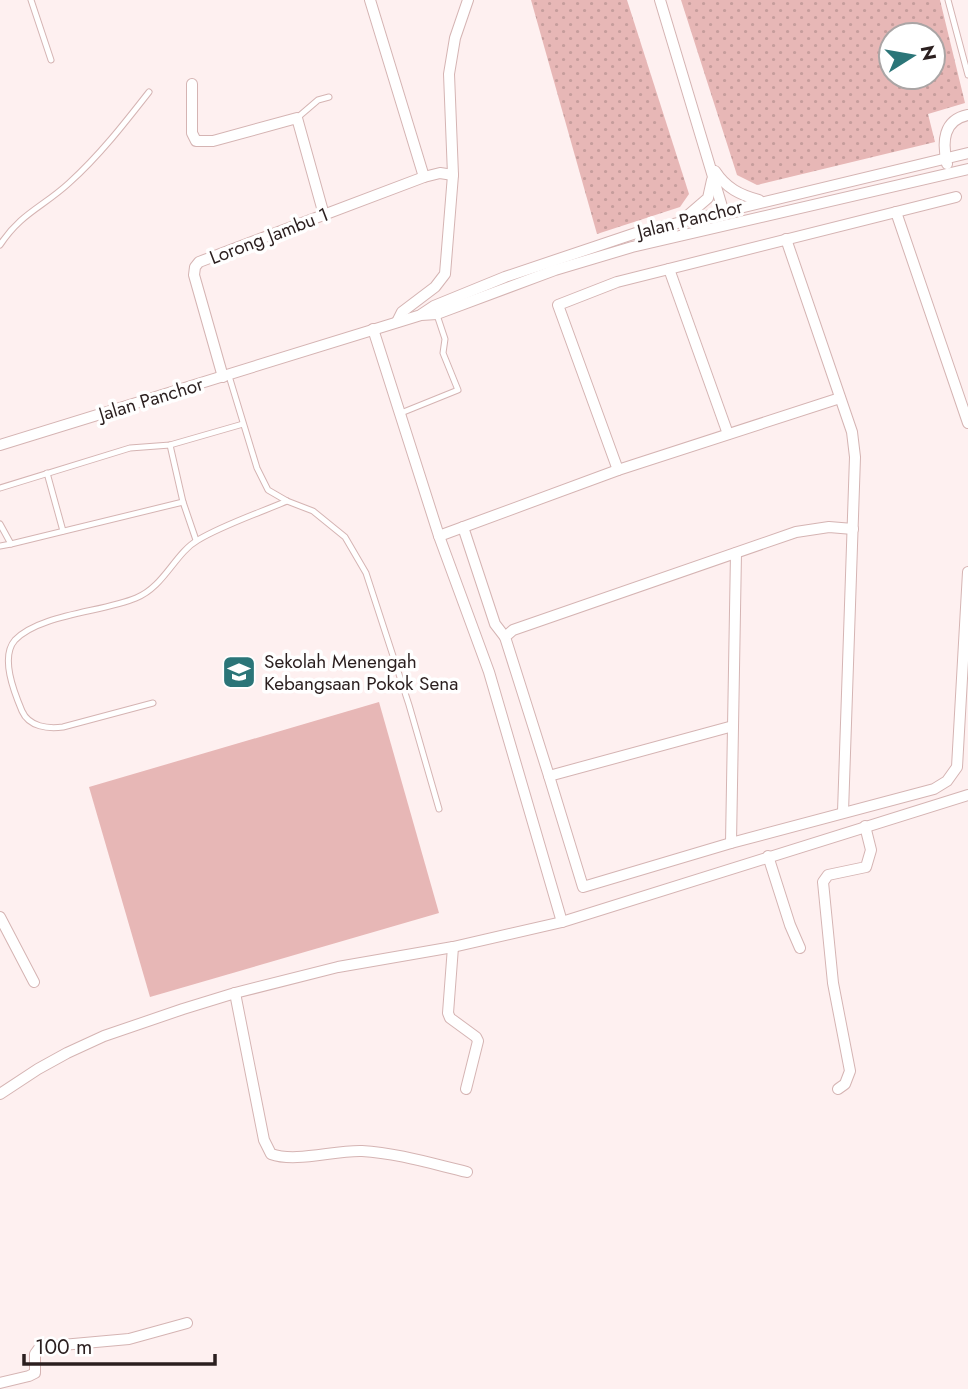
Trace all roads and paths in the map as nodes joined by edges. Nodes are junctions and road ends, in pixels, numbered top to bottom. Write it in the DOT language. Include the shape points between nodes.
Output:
graph roads {
  1 [pos="31,0"];
  2 [pos="370,0"];
  3 [pos="468,0"];
  4 [pos="660,0"];
  5 [pos="948,0"];
  6 [pos="51,60"];
  7 [pos="968,75"];
  8 [pos="192,84"];
  9 [pos="149,92"];
  10 [pos="329,97"];
  11 [pos="968,115"];
  12 [pos="297,118"];
  13 [pos="968,153"];
  14 [pos="946,158"];
  15 [pos="708,160"];
  16 [pos="968,169"];
  17 [pos="712,174"];
  18 [pos="949,174"];
  19 [pos="453,175"];
  20 [pos="424,177"];
  21 [pos="956,197"];
  22 [pos="761,201"];
  23 [pos="723,211"];
  24 [pos="896,212"];
  25 [pos="324,215"];
  26 [pos="751,219"];
  27 [pos="678,222"];
  28 [pos="704,230"];
  29 [pos="786,239"];
  30 [pos="0,245"];
  31 [pos="669,269"];
  32 [pos="435,310"];
  33 [pos="397,322"];
  34 [pos="373,329"];
  35 [pos="226,376"];
  36 [pos="840,398"];
  37 [pos="399,414"];
  38 [pos="968,423"];
  39 [pos="243,424"];
  40 [pos="728,434"];
  41 [pos="1,442"];
  42 [pos="170,445"];
  43 [pos="618,470"];
  44 [pos="47,473"];
  45 [pos="0,488"];
  46 [pos="287,501"];
  47 [pos="183,502"];
  48 [pos="0,524"];
  49 [pos="463,527"];
  50 [pos="853,529"];
  51 [pos="63,531"];
  52 [pos="439,536"];
  53 [pos="196,540"];
  54 [pos="11,544"];
  55 [pos="0,546"];
  56 [pos="736,553"];
  57 [pos="968,572"];
  58 [pos="505,637"];
  59 [pos="153,702"];
  60 [pos="733,726"];
  61 [pos="549,776"];
  62 [pos="968,795"];
  63 [pos="439,809"];
  64 [pos="843,812"];
  65 [pos="865,826"];
  66 [pos="731,843"];
  67 [pos="768,856"];
  68 [pos="0,917"];
  69 [pos="562,922"];
  70 [pos="453,947"];
  71 [pos="800,948"];
  72 [pos="34,982"];
  73 [pos="235,993"];
  74 [pos="466,1089"];
  75 [pos="838,1089"];
  76 [pos="0,1094"];
  77 [pos="467,1172"];
  78 [pos="187,1323"];
  79 [pos="0,1383"];
  1 -- 6 [label="lane"];
  2 -- 20 [label="street"];
  3 -- 19 [label="street" via="449,74"];
  4 -- 15 [label="street"];
  5 -- 7 [label="lane"];
  8 -- 12 [label="street" via="192,133 197,141 213,141"];
  9 -- 30 [label="lane" via="89,164 20,219"];
  10 -- 12 [label="lane" via="318,100"];
  11 -- 14 [label="street" via="952,120 948,127"];
  12 -- 25 [label="street"];
  13 -- 14 [label="street, Jalan Panchor"];
  14 -- 18 [label="street"];
  14 -- 22 [label="street, Jalan Panchor"];
  15 -- 17 [label="street"];
  15 -- 22 [label="street" via="728,187"];
  16 -- 18 [label="street, Jalan Panchor"];
  17 -- 23 [label="street"];
  17 -- 27 [label="street" via="708,198"];
  18 -- 26 [label="street, Jalan Panchor"];
  19 -- 20 [label="street, Lorong Jambu 1"];
  19 -- 33 [label="street" via="444,274"];
  20 -- 25 [label="street, Lorong Jambu 1"];
  21 -- 24 [label="street"];
  22 -- 23 [label="street, Jalan Panchor"];
  23 -- 26 [label="street"];
  23 -- 27 [label="street, Jalan Panchor"];
  23 -- 28 [label="street"];
  24 -- 29 [label="street"];
  24 -- 38 [label="street"];
  25 -- 35 [label="street, Lorong Jambu 1" via="209,257 195,267"];
  26 -- 28 [label="street, Jalan Panchor"];
  27 -- 32 [label="street, Jalan Panchor" via="567,255"];
  28 -- 32 [label="street, Jalan Panchor" via="632,247"];
  29 -- 31 [label="street"];
  29 -- 36 [label="street"];
  31 -- 40 [label="street"];
  31 -- 43 [label="street" via="617,282 558,305"];
  32 -- 33 [label="street, Jalan Panchor"];
  32 -- 37 [label="lane" via="445,339 443,353 458,390"];
  33 -- 34 [label="street, Jalan Panchor"];
  34 -- 35 [label="street, Jalan Panchor"];
  34 -- 37 [label="street"];
  35 -- 39 [label="lane"];
  35 -- 41 [label="street, Jalan Panchor"];
  36 -- 40 [label="street"];
  36 -- 50 [label="street" via="855,457"];
  37 -- 52 [label="street"];
  39 -- 42 [label="lane"];
  39 -- 46 [label="lane" via="261,479 268,490"];
  40 -- 43 [label="street"];
  42 -- 44 [label="lane" via="130,448"];
  42 -- 47 [label="lane"];
  43 -- 49 [label="street"];
  44 -- 45 [label="lane"];
  44 -- 51 [label="lane"];
  46 -- 53 [label="lane"];
  46 -- 63 [label="lane" via="313,511 345,537 366,573"];
  47 -- 51 [label="lane"];
  47 -- 53 [label="lane"];
  48 -- 54 [label="lane"];
  49 -- 52 [label="street"];
  49 -- 58 [label="street" via="495,624"];
  50 -- 56 [label="street" via="796,532"];
  50 -- 64 [label="street"];
  51 -- 54 [label="lane"];
  52 -- 69 [label="street" via="489,672"];
  53 -- 59 [label="lane" via="148,592 27,630 8,650 7,661 23,713 29,721 48,729"];
  54 -- 55 [label="lane"];
  56 -- 58 [label="street" via="513,630"];
  56 -- 60 [label="street"];
  57 -- 64 [label="street" via="957,767 934,789"];
  58 -- 61 [label="street"];
  60 -- 61 [label="street"];
  60 -- 66 [label="street"];
  61 -- 66 [label="street" via="583,887"];
  62 -- 65 [label="street"];
  64 -- 66 [label="street"];
  65 -- 67 [label="street"];
  65 -- 75 [label="street" via="871,850 866,867 828,875 823,882 833,983 850,1071"];
  67 -- 69 [label="street"];
  67 -- 71 [label="street"];
  68 -- 72 [label="street"];
  69 -- 70 [label="street"];
  70 -- 73 [label="street" via="338,967"];
  70 -- 74 [label="street" via="448,1013 478,1041"];
  73 -- 76 [label="street" via="104,1037 38,1069"];
  73 -- 77 [label="street" via="264,1140 271,1154 378,1152"];
  78 -- 79 [label="street" via="129,1339 40,1347 35,1354 35,1373"];
}
